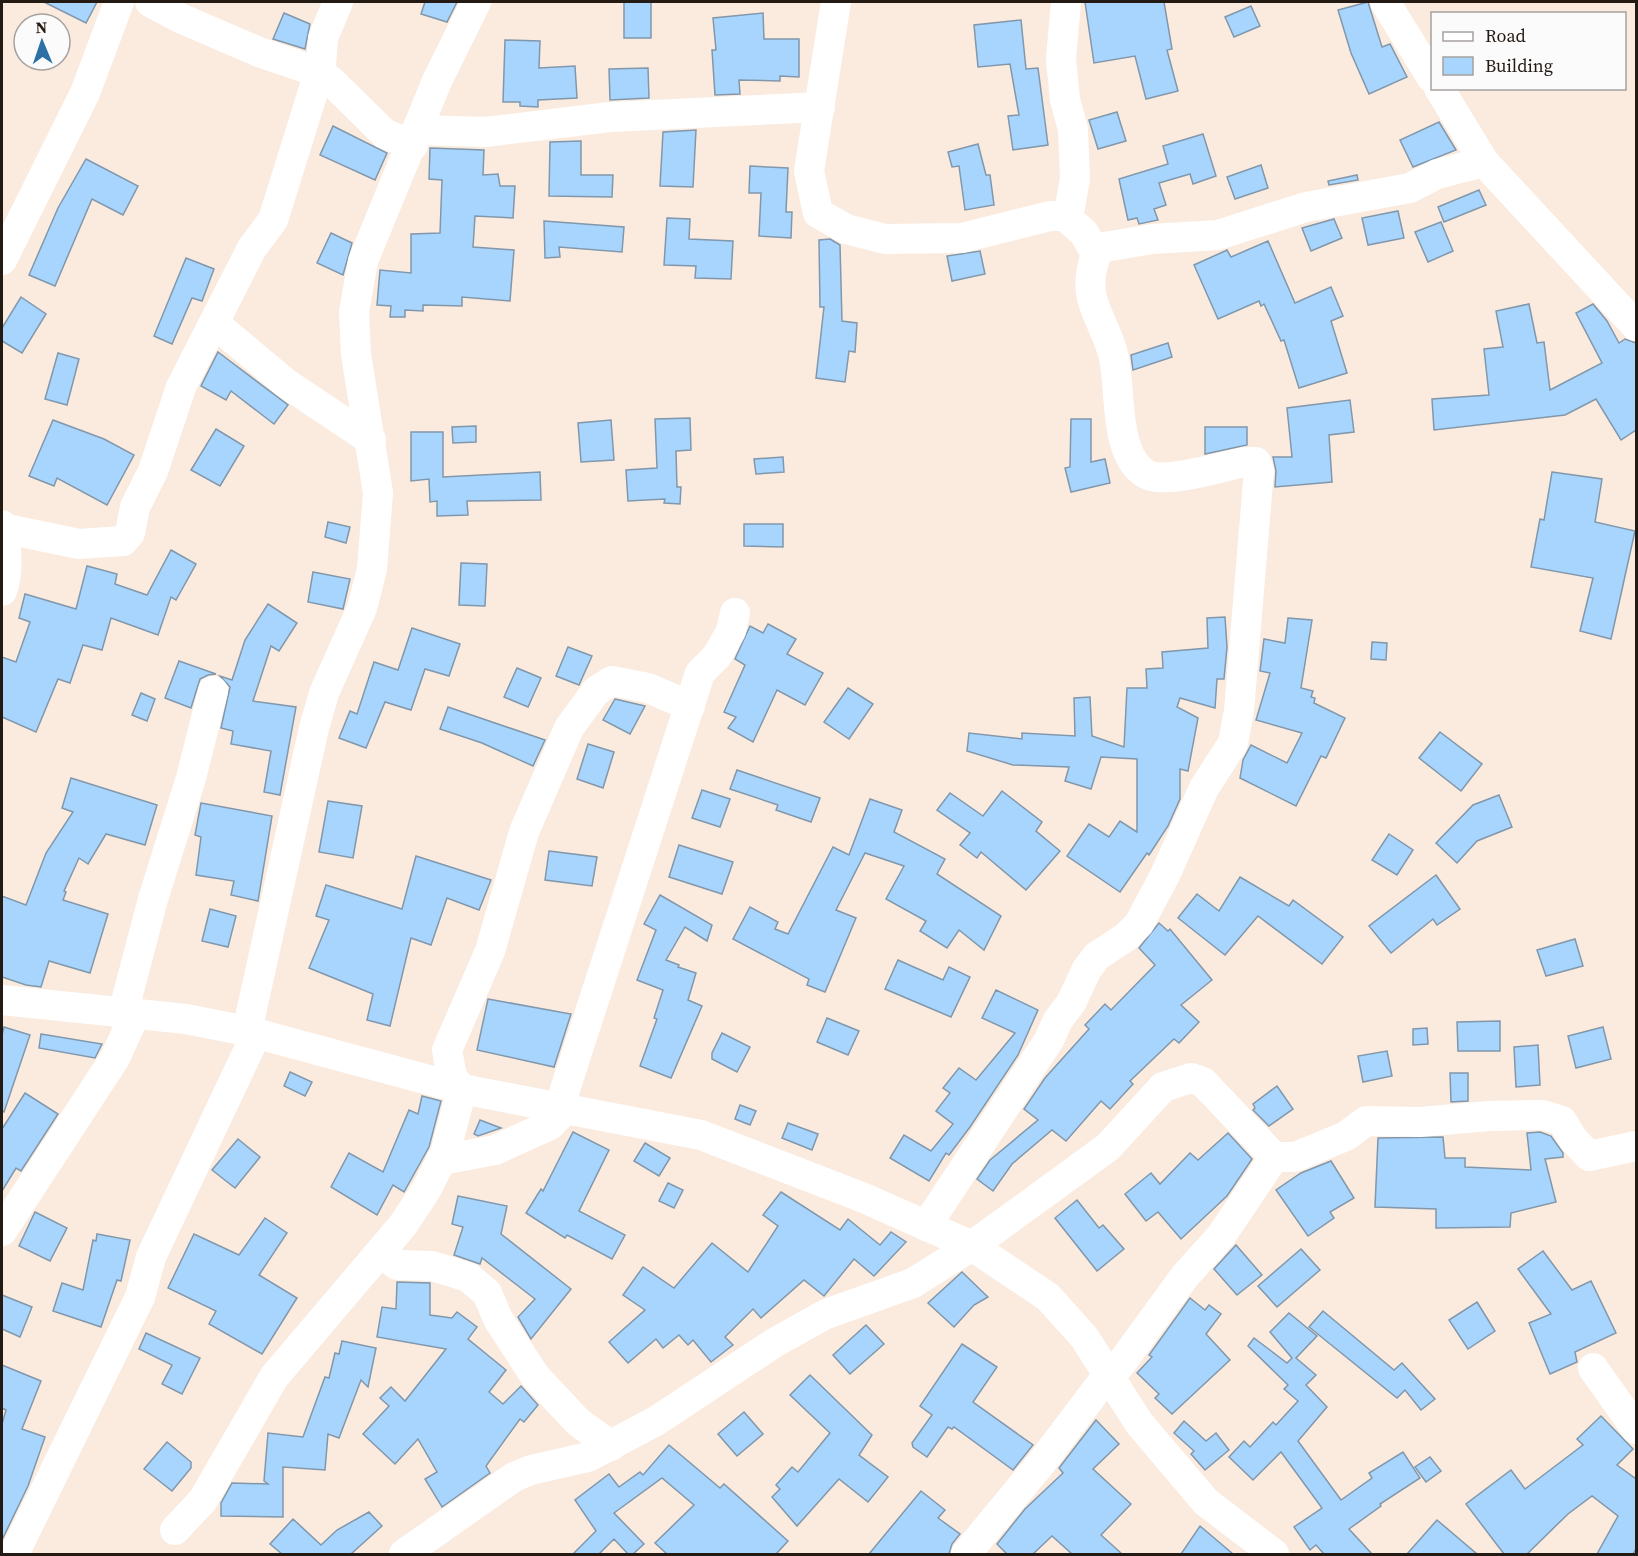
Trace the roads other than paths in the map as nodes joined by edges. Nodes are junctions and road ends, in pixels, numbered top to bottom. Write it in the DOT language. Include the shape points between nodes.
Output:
graph roads {
  1 [pos="119,2"];
  2 [pos="150,2"];
  3 [pos="338,2"];
  4 [pos="476,2"];
  5 [pos="836,2"];
  6 [pos="1066,2"];
  7 [pos="1385,2"];
  8 [pos="318,74"];
  9 [pos="1431,76"];
  10 [pos="1440,90"];
  11 [pos="820,107"];
  12 [pos="416,137"];
  13 [pos="1484,162"];
  14 [pos="1068,218"];
  15 [pos="1096,254"];
  16 [pos="2,260"];
  17 [pos="214,323"];
  18 [pos="1636,326"];
  19 [pos="371,440"];
  20 [pos="2,527"];
  21 [pos="2,591"];
  22 [pos="735,613"];
  23 [pos="213,691"];
  24 [pos="690,706"];
  25 [pos="2,1000"];
  26 [pos="129,1014"];
  27 [pos="247,1031"];
  28 [pos="462,1089"];
  29 [pos="562,1108"];
  30 [pos="1636,1146"];
  31 [pos="1274,1157"];
  32 [pos="441,1160"];
  33 [pos="12,1194"];
  34 [pos="926,1226"];
  35 [pos="2,1231"];
  36 [pos="972,1246"];
  37 [pos="381,1252"];
  38 [pos="1593,1368"];
  39 [pos="1107,1376"];
  40 [pos="1636,1429"];
  41 [pos="611,1446"];
  42 [pos="175,1530"];
  43 [pos="14,1554"];
  44 [pos="404,1554"];
  45 [pos="966,1554"];
  46 [pos="1274,1554"];
  1 -- 16 [label="street" via="85,93"];
  2 -- 8 [label="street" via="200,27"];
  3 -- 8 [label="street" via="323,38"];
  4 -- 12 [label="street" via="437,81"];
  5 -- 11 [label="street"];
  6 -- 14 [label="street" via="1061,59 1073,129 1075,179"];
  7 -- 9 [label="street"];
  8 -- 12 [label="street" via="330,80 385,134"];
  8 -- 17 [label="street" via="273,220 252,248"];
  10 -- 13 [label="street"];
  11 -- 12 [label="street" via="610,117"];
  11 -- 14 [label="street" via="809,171 818,213 846,230 885,239 963,238 1050,216"];
  12 -- 19 [label="street" via="363,261 354,312 356,354"];
  13 -- 15 [label="street" via="1437,174 1410,188 1306,207 1226,233 1111,244 1099,248"];
  13 -- 18 [label="street"];
  14 -- 15 [label="street" via="1084,233"];
  15 -- 34 [label="street" via="1091,296 1114,357 1126,451 1135,464 1154,477 1245,462 1256,462 1259,470 1237,721 1233,743 1204,788 1138,924 1097,956 1087,969 1049,1041"];
  17 -- 19 [label="street" via="287,384"];
  17 -- 20 [label="street" via="181,387 153,471 135,507 130,533 123,541 79,544"];
  19 -- 27 [label="street" via="378,493 372,569 362,608 324,693 314,728"];
  20 -- 21 [label="street"];
  22 -- 24 [label="street" via="731,631 717,656 700,674"];
  23 -- 26 [label="street" via="153,899"];
  24 -- 28 [label="street" via="648,688 612,681 596,691 569,728 524,832 490,951 447,1050 452,1077"];
  24 -- 29 [label="street"];
  25 -- 26 [label="street"];
  26 -- 27 [label="street" via="186,1019"];
  26 -- 33 [label="street" via="115,1058"];
  27 -- 28 [label="street"];
  27 -- 43 [label="street" via="251,1045 247,1055 151,1257 140,1298"];
  28 -- 29 [label="street"];
  28 -- 32 [label="street"];
  29 -- 32 [label="street" via="550,1125 495,1150"];
  29 -- 34 [label="street" via="701,1135"];
  30 -- 31 [label="street" via="1589,1156 1562,1121 1543,1116 1489,1116 1420,1122 1366,1121 1346,1136 1295,1157"];
  31 -- 36 [label="street" via="1203,1082 1179,1080 1163,1087 1107,1147"];
  31 -- 39 [label="street" via="1221,1236 1179,1283 1120,1365"];
  32 -- 37 [label="street" via="420,1198"];
  33 -- 35 [label="street"];
  34 -- 36 [label="street"];
  36 -- 39 [label="street" via="1048,1297 1084,1337"];
  36 -- 41 [label="street" via="913,1283 826,1314"];
  37 -- 41 [label="street" via="397,1265 432,1266 468,1277 487,1293 498,1319 535,1376 578,1422"];
  37 -- 42 [label="street" via="274,1377 203,1500"];
  38 -- 40 [label="street"];
  39 -- 45 [label="street"];
  39 -- 46 [label="street" via="1139,1423 1206,1502"];
  41 -- 44 [label="street" via="588,1457 514,1477"];
}
